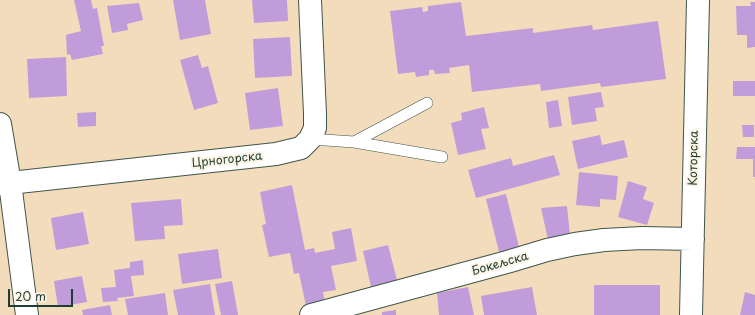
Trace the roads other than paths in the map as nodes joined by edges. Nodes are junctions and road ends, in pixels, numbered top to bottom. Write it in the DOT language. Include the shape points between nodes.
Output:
graph roads {
  1 [pos="310,0"];
  2 [pos="698,0"];
  3 [pos="427,103"];
  4 [pos="0,124"];
  5 [pos="310,139"];
  6 [pos="354,142"];
  7 [pos="442,157"];
  8 [pos="5,183"];
  9 [pos="693,238"];
  10 [pos="27,315"];
  11 [pos="311,315"];
  12 [pos="691,315"];
  1 -- 5 [label="street" via="315,128"];
  2 -- 9 [label="street, Которска"];
  3 -- 6 [label="lane"];
  4 -- 8 [label="street"];
  5 -- 6 [label="lane"];
  5 -- 8 [label="street, Црногорска" via="301,148 276,154"];
  6 -- 7 [label="lane"];
  8 -- 10 [label="street"];
  9 -- 11 [label="street, Бокељска" via="642,238 575,244"];
  9 -- 12 [label="street, Которска"];
}
